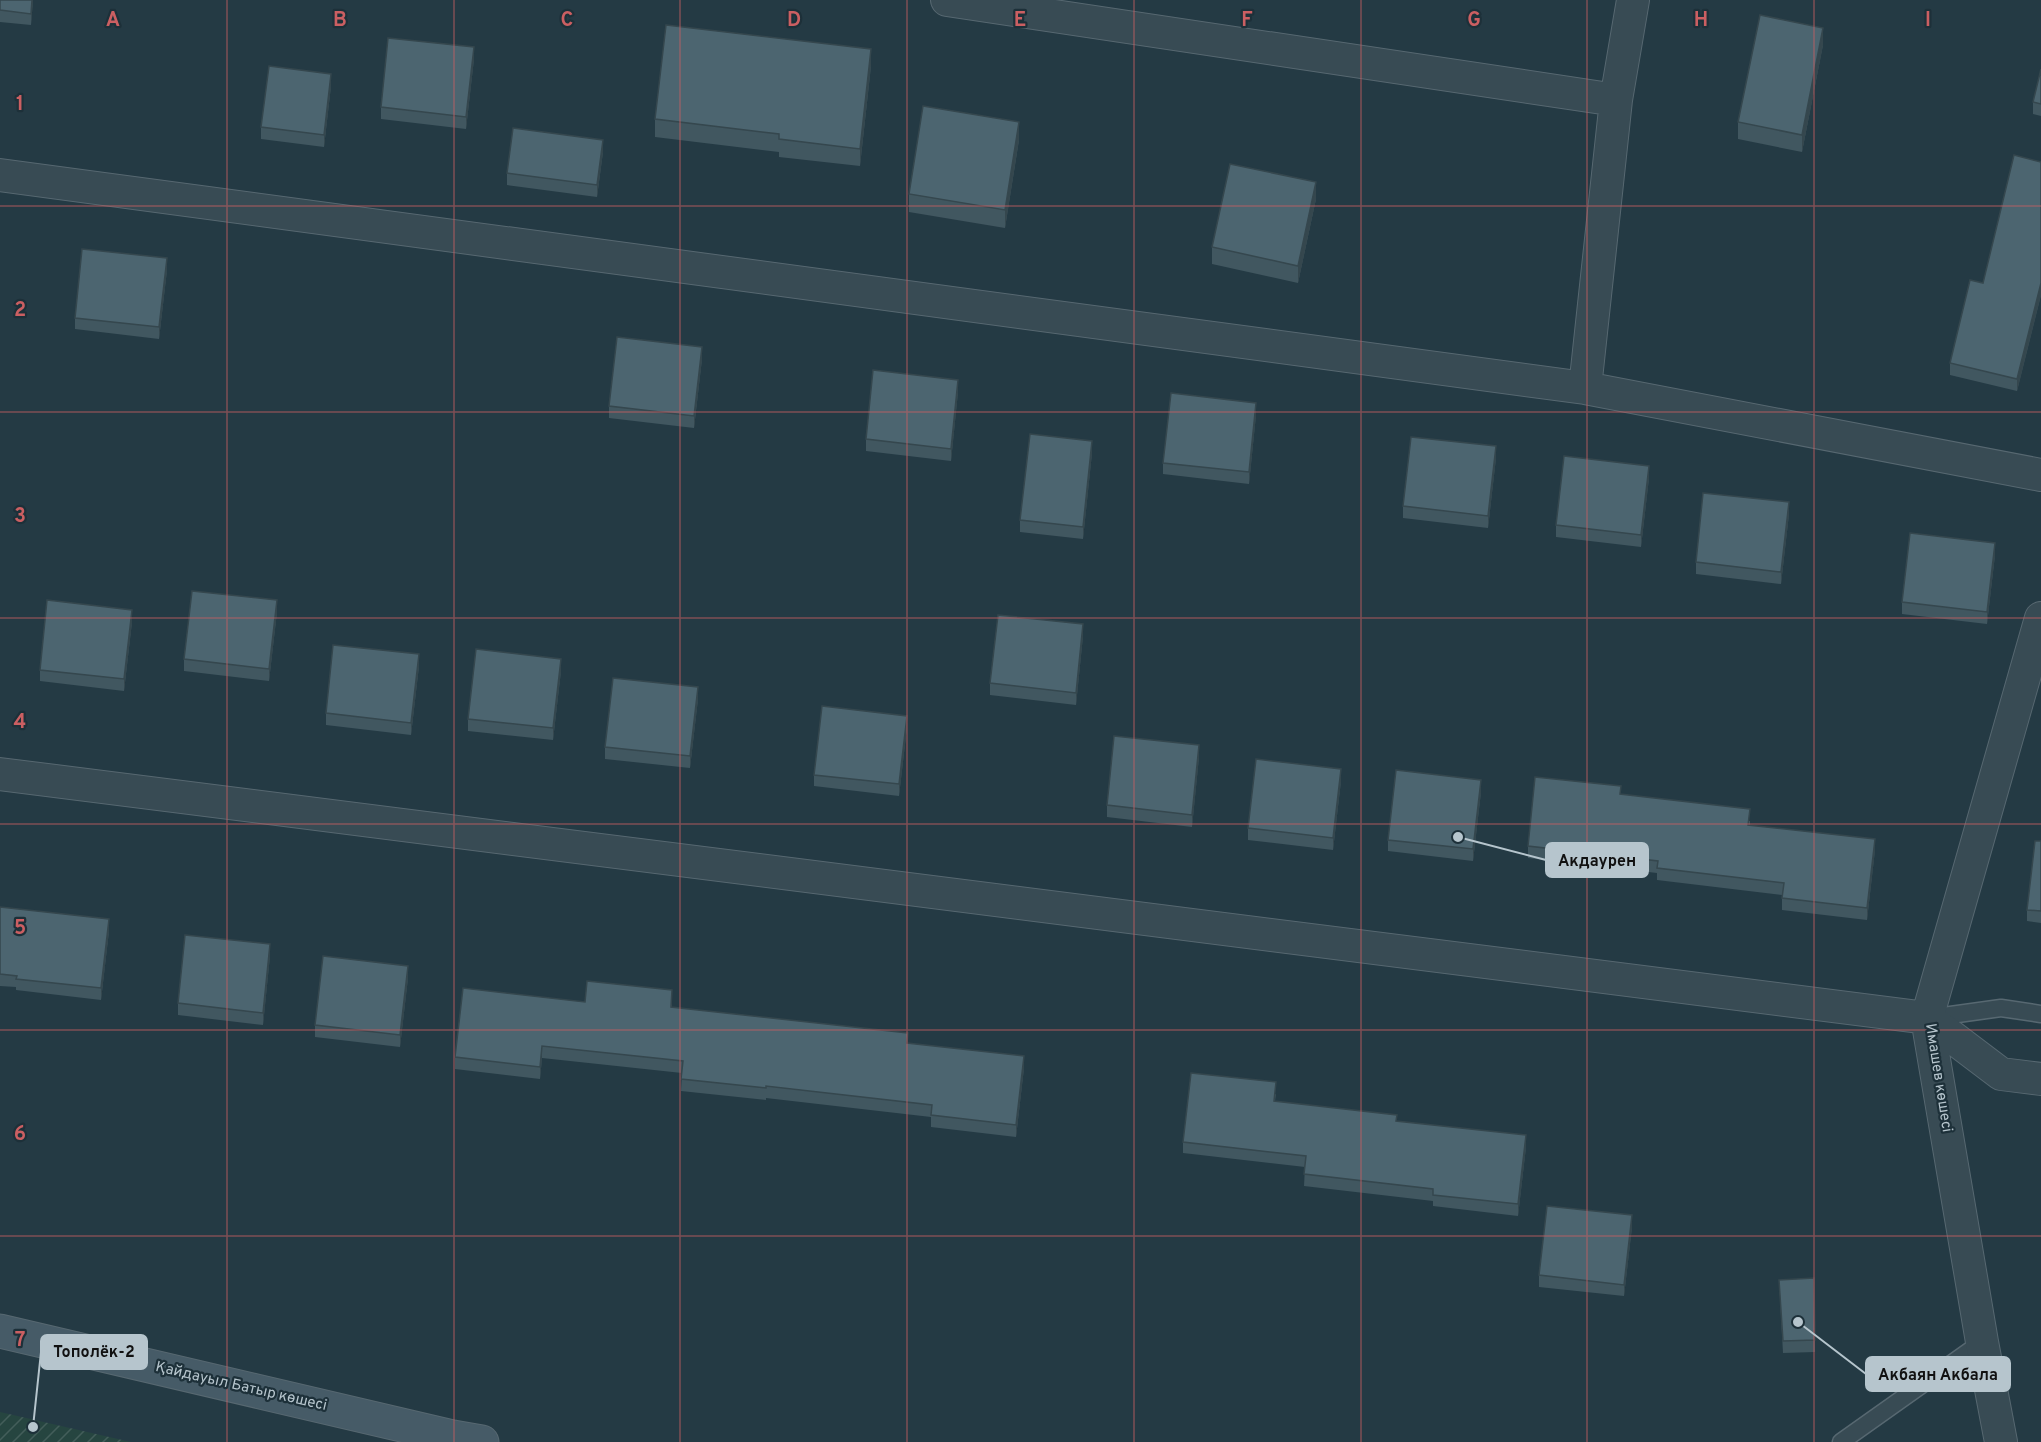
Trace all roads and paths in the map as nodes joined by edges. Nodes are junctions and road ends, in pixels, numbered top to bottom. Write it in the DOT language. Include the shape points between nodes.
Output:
graph roads {
  1 [pos="947,0"];
  2 [pos="1633,0"];
  3 [pos="1616,100"];
  4 [pos="0,175"];
  5 [pos="1585,388"];
  6 [pos="2041,475"];
  7 [pos="2041,618"];
  8 [pos="0,774"];
  9 [pos="2041,1014"];
  10 [pos="1927,1018"];
  11 [pos="2041,1079"];
  12 [pos="0,1331"];
  13 [pos="1982,1342"];
  14 [pos="482,1442"];
  15 [pos="1841,1442"];
  16 [pos="2001,1442"];
  1 -- 3 [label="street"];
  2 -- 3 [label="street"];
  3 -- 5 [label="street"];
  4 -- 5 [label="street"];
  5 -- 6 [label="street"];
  7 -- 10 [label="street, Имашев көшесі"];
  8 -- 10 [label="street"];
  9 -- 10 [label="lane" via="2001,1008"];
  10 -- 11 [label="street" via="2001,1074"];
  10 -- 13 [label="street, Имашев көшесі"];
  12 -- 14 [label="street, Қайдауыл Батыр көшесі"];
  13 -- 15 [label="lane"];
  13 -- 16 [label="street, Имашев көшесі"];
}
